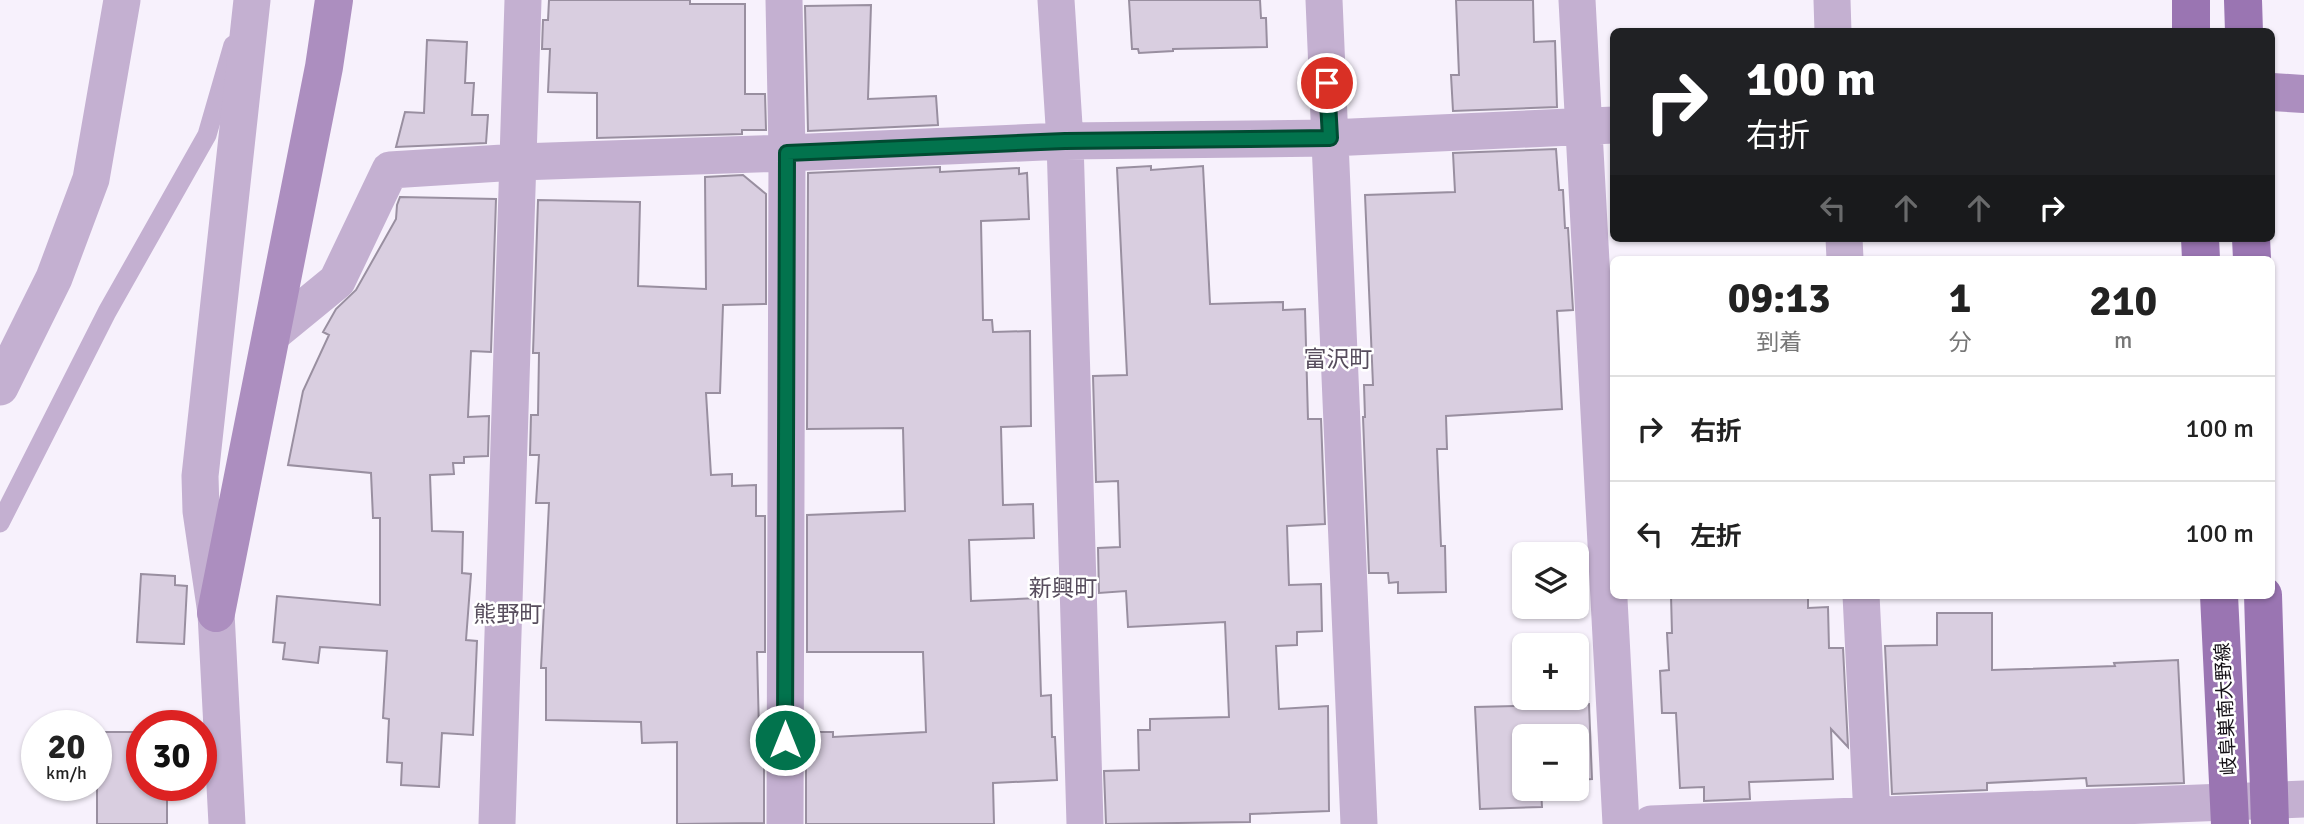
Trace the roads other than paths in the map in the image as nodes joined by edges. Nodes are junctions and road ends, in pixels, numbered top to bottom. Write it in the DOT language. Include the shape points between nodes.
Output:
graph roads {
  1 [pos="121,0"];
  2 [pos="246,0"];
  3 [pos="252,0"];
  4 [pos="334,0"];
  5 [pos="523,0"];
  6 [pos="784,0"];
  7 [pos="1056,0"];
  8 [pos="1324,0"];
  9 [pos="1577,0"];
  10 [pos="1832,0"];
  11 [pos="2191,0"];
  12 [pos="2243,0"];
  13 [pos="1833,28"];
  14 [pos="2191,28"];
  15 [pos="2244,28"];
  16 [pos="2275,92"];
  17 [pos="2304,94"];
  18 [pos="1598,125"];
  19 [pos="1330,138"];
  20 [pos="1065,141"];
  21 [pos="787,153"];
  22 [pos="519,162"];
  23 [pos="271,335"];
  24 [pos="0,387"];
  25 [pos="1610,490"];
  26 [pos="0,523"];
  27 [pos="1614,599"];
  28 [pos="1861,599"];
  29 [pos="2218,599"];
  30 [pos="2263,599"];
  31 [pos="216,613"];
  32 [pos="2281,808"];
  33 [pos="2230,813"];
  34 [pos="1872,816"];
  35 [pos="227,824"];
  36 [pos="496,824"];
  37 [pos="785,824"];
  38 [pos="1085,824"];
  39 [pos="1359,824"];
  40 [pos="1621,824"];
  41 [pos="1651,824"];
  1 -- 24 [label="street" via="90,179 54,278"];
  2 -- 26 [label="lane" via="208,135 107,312"];
  3 -- 31 [label="street" via="200,476"];
  4 -- 23 [label="street"];
  5 -- 22 [label="street"];
  6 -- 21 [label="street"];
  7 -- 20 [label="street"];
  8 -- 19 [label="street"];
  9 -- 18 [label="street"];
  10 -- 13 [label="street"];
  11 -- 14 [label="main road"];
  12 -- 15 [label="main road"];
  16 -- 17 [label="street"];
  18 -- 19 [label="street"];
  18 -- 25 [label="street"];
  19 -- 20 [label="street"];
  19 -- 39 [label="street"];
  20 -- 21 [label="street"];
  20 -- 38 [label="street"];
  21 -- 22 [label="street"];
  21 -- 37 [label="street"];
  22 -- 23 [label="street" via="390,170 337,281"];
  22 -- 36 [label="street"];
  23 -- 31 [label="street"];
  27 -- 40 [label="street"];
  28 -- 34 [label="street"];
  29 -- 33 [label="main road, 岐阜巣南大野線"];
  30 -- 32 [label="main road, 岐阜巣南大野線"];
  31 -- 35 [label="street"];
  32 -- 33 [label="street"];
  33 -- 34 [label="street"];
  34 -- 41 [label="street"];
}
